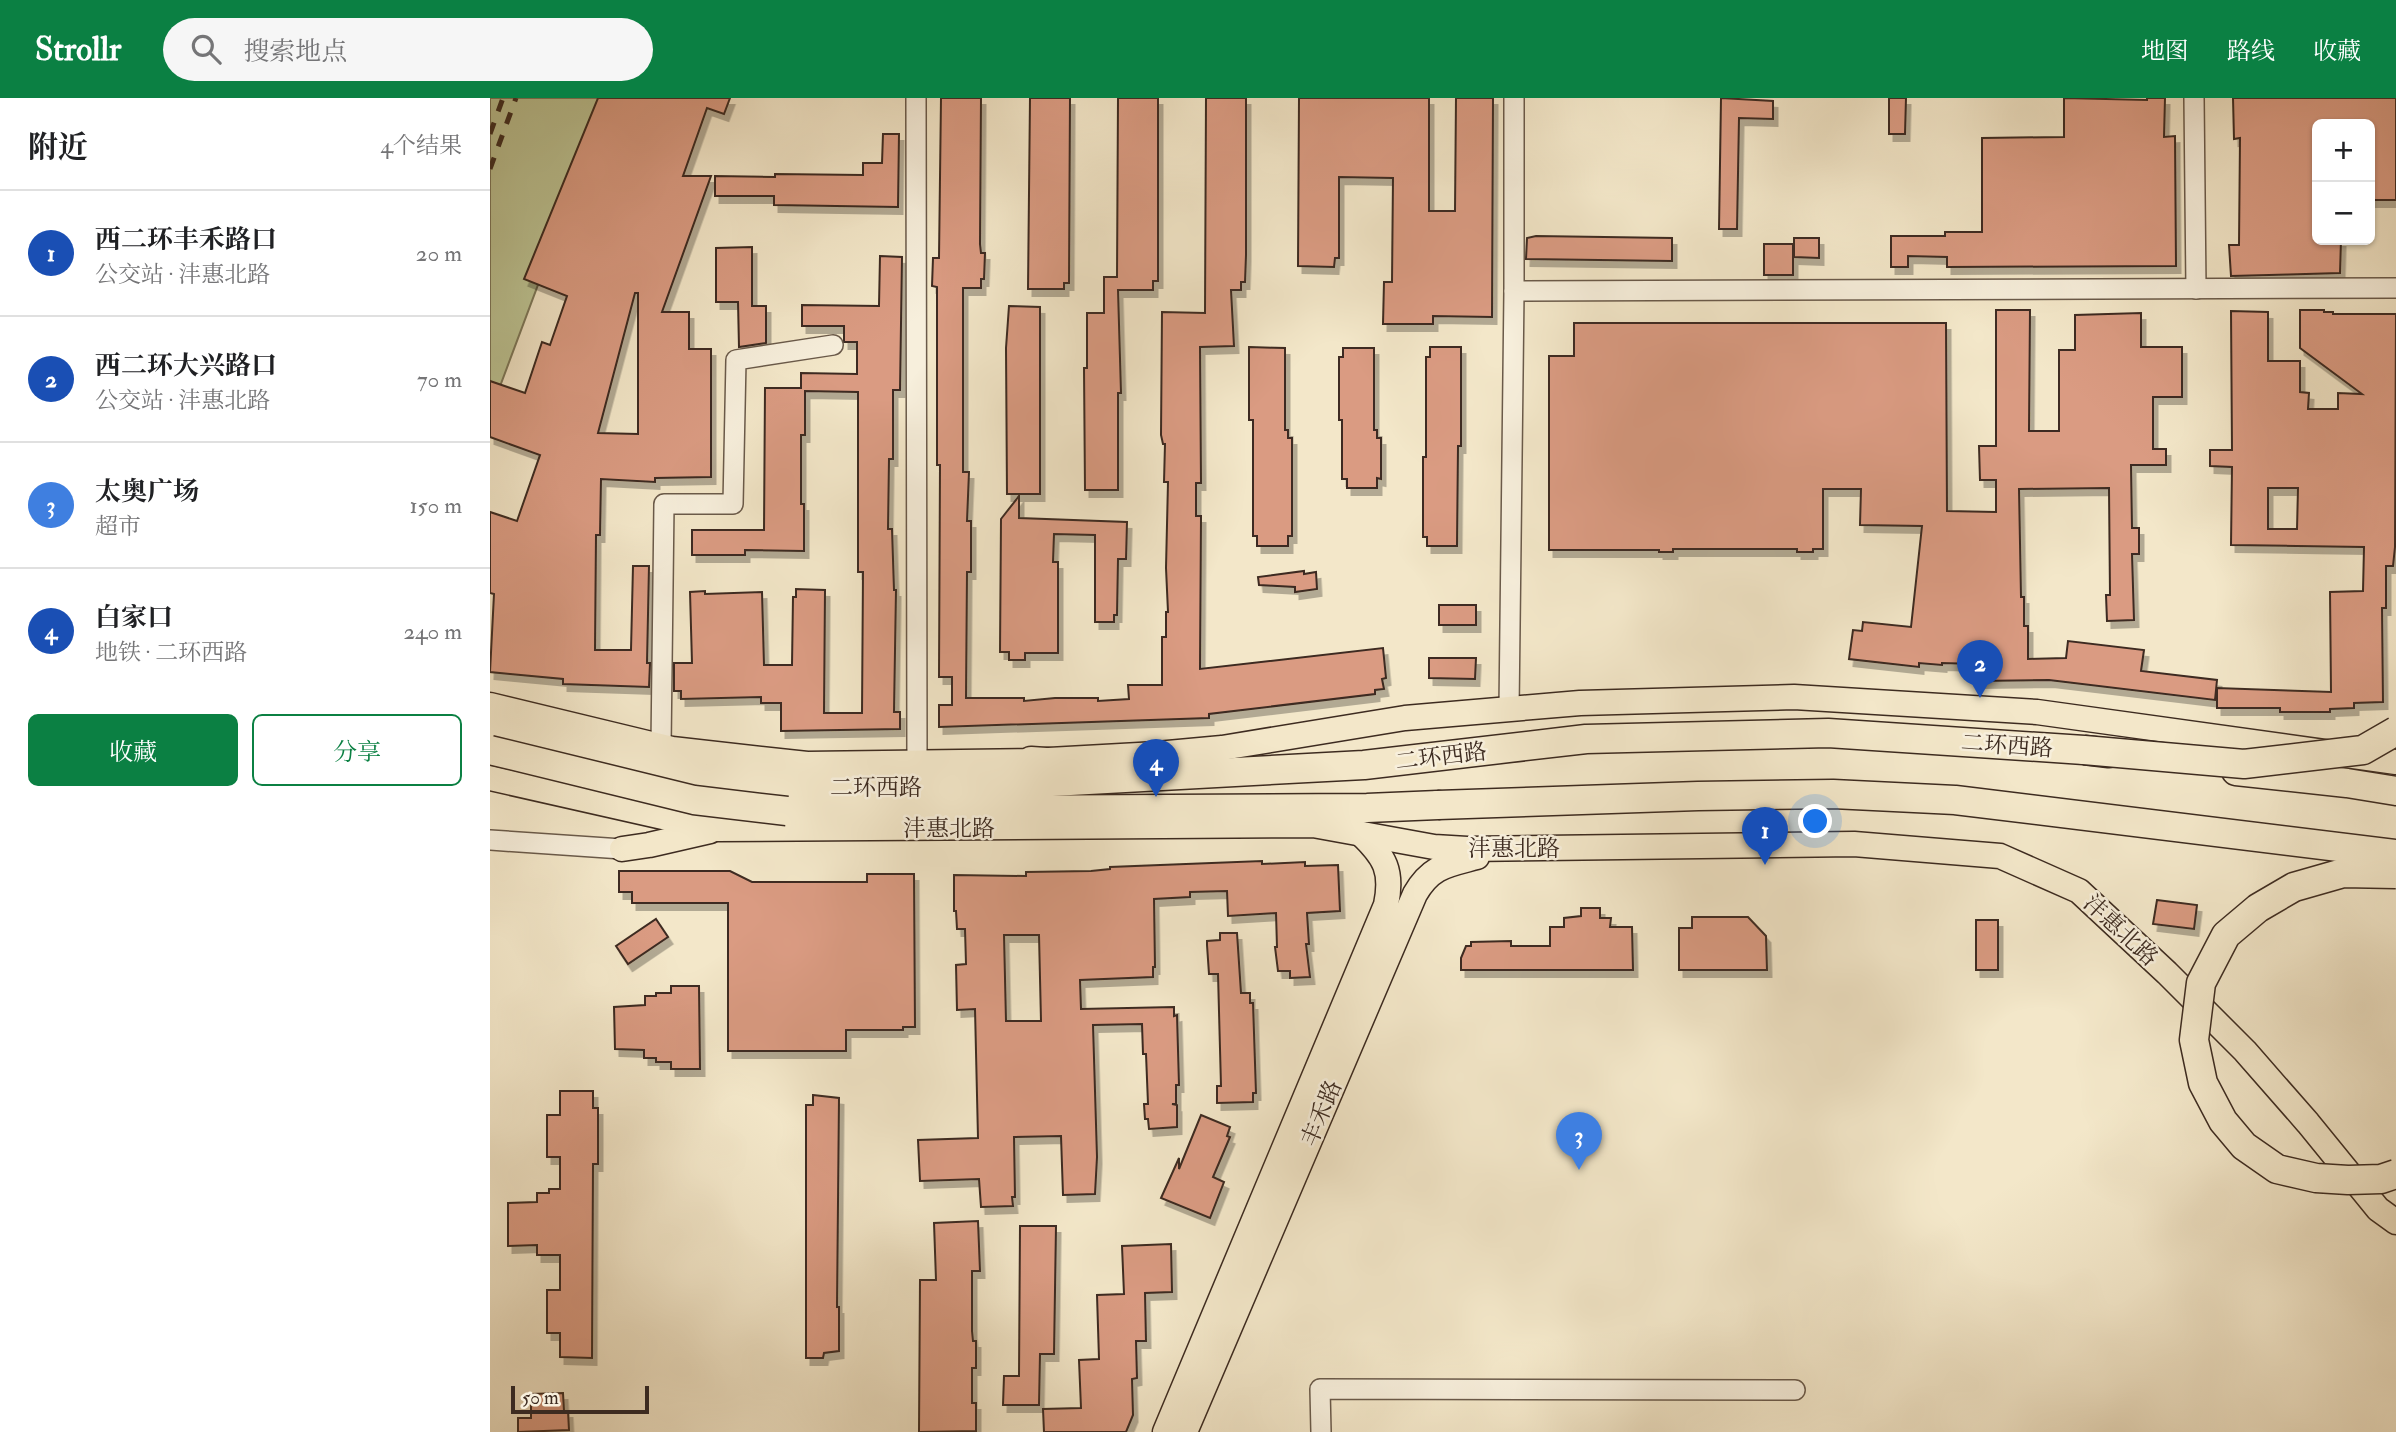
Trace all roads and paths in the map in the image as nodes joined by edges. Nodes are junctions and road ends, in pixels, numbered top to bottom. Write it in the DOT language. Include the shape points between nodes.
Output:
graph roads {
  1 [pos="916,98"];
  2 [pos="1514,98"];
  3 [pos="2194,98"];
  4 [pos="2396,288"];
  5 [pos="2196,289"];
  6 [pos="1514,291"];
  7 [pos="833,345"];
  8 [pos="490,705"];
  9 [pos="1509,709"];
  10 [pos="490,727"];
  11 [pos="2396,731"];
  12 [pos="661,746"];
  13 [pos="490,750"];
  14 [pos="2084,750"];
  15 [pos="1031,761"];
  16 [pos="917,762"];
  17 [pos="2396,762"];
  18 [pos="1203,774"];
  19 [pos="490,778"];
  20 [pos="2396,791"];
  21 [pos="618,807"];
  22 [pos="1364,821"];
  23 [pos="1313,825"];
  24 [pos="490,829"];
  25 [pos="716,830"];
  26 [pos="490,841"];
  27 [pos="536,843"];
  28 [pos="622,849"];
  29 [pos="1507,849"];
  30 [pos="2396,854"];
  31 [pos="2396,874"];
  32 [pos="2396,1174"];
  33 [pos="2396,1222"];
  34 [pos="1796,1390"];
  35 [pos="1165,1432"];
  36 [pos="1185,1432"];
  37 [pos="1321,1432"];
  1 -- 16 [label="street"];
  2 -- 6 [label="street"];
  3 -- 5 [label="street"];
  4 -- 5 [label="street"];
  5 -- 6 [label="street"];
  6 -- 9 [label="street"];
  7 -- 12 [label="street" via="736,360 733,504 664,504"];
  8 -- 12 [label="main road"];
  9 -- 15 [label="main road" via="1405,718 1222,748"];
  9 -- 17 [label="main road" via="1794,697 2037,712"];
  10 -- 18 [label="highway, 二环西路" via="705,778 828,788 977,786"];
  11 -- 14 [label="highway, bridge" via="2363,750 2244,764"];
  12 -- 16 [label="main road" via="807,764"];
  13 -- 22 [label="highway, 二环西路, bridge" via="694,800 787,811"];
  14 -- 18 [label="highway, 二环西路" via="1828,733 1586,739 1364,765"];
  14 -- 20 [label="highway, 二环西路, bridge"];
  15 -- 16 [label="main road"];
  15 -- 18 [label="highway"];
  19 -- 21 [label="main road, 沣惠北路"];
  21 -- 25 [label="main road, 沣惠北路"];
  21 -- 28 [label="main road" via="635,819 638,830 636,839"];
  22 -- 23 [label="highway"];
  22 -- 29 [label="main road, 沣惠北路" via="1434,847"];
  22 -- 30 [label="highway, 二环西路, bridge" via="1438,805 1806,795 1955,800"];
  22 -- 35 [label="main road, 丰禾路" via="1386,863 1385,905"];
  23 -- 25 [label="main road, 沣惠北路"];
  24 -- 27 [label="street"];
  25 -- 28 [label="main road"];
  26 -- 27 [label="street"];
  27 -- 28 [label="street"];
  29 -- 33 [label="main road, 沣惠北路" via="1854,844 2000,856 2080,891 2245,1051 2378,1209"];
  29 -- 36 [label="main road, 丰禾路" via="1441,866 1423,880 1415,894"];
  31 -- 32 [label="highway, bridge" via="2343,873 2294,887 2258,908 2226,935 2201,983 2193,1040 2203,1083 2222,1121 2244,1146 2277,1169 2348,1180 2381,1180"];
  34 -- 37 [label="street" via="1320,1388"];
}
